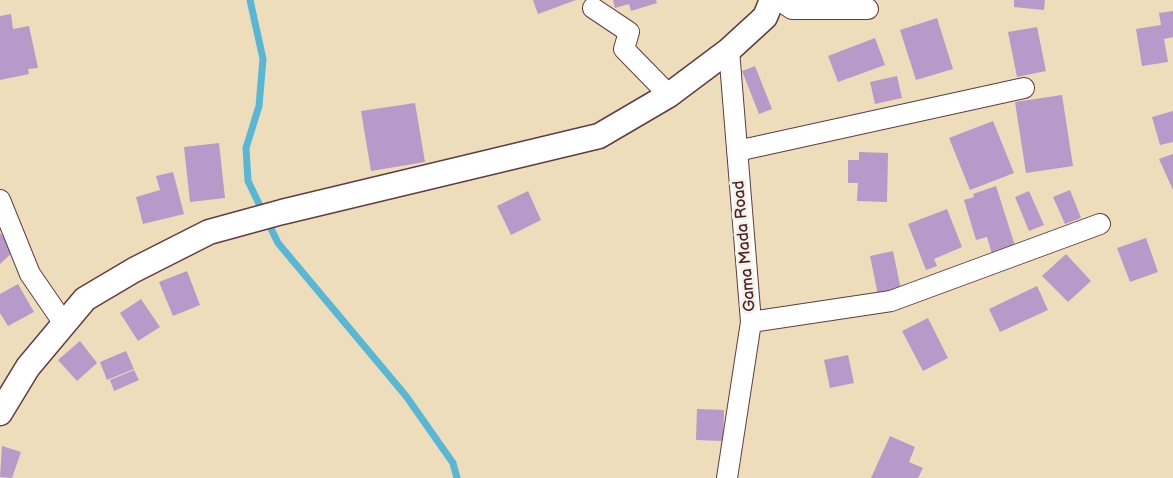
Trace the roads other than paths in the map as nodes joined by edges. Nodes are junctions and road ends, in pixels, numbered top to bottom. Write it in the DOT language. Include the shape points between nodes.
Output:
graph roads {
  1 [pos="772,0"];
  2 [pos="779,0"];
  3 [pos="593,8"];
  4 [pos="868,9"];
  5 [pos="729,50"];
  6 [pos="1024,88"];
  7 [pos="669,95"];
  8 [pos="737,151"];
  9 [pos="0,200"];
  10 [pos="1100,224"];
  11 [pos="751,321"];
  12 [pos="65,325"];
  13 [pos="0,413"];
  14 [pos="727,478"];
  1 -- 5 [label="street" via="765,17"];
  2 -- 4 [label="street" via="792,9"];
  3 -- 7 [label="street" via="629,32 624,49"];
  5 -- 7 [label="street"];
  5 -- 8 [label="street, Gama Mada Road"];
  6 -- 8 [label="street"];
  7 -- 12 [label="street" via="598,136 209,232 85,299"];
  8 -- 11 [label="street, Gama Mada Road"];
  9 -- 12 [label="street" via="30,274"];
  10 -- 11 [label="street" via="891,301"];
  11 -- 14 [label="street, Gama Mada Road"];
  12 -- 13 [label="street" via="28,367"];
}
